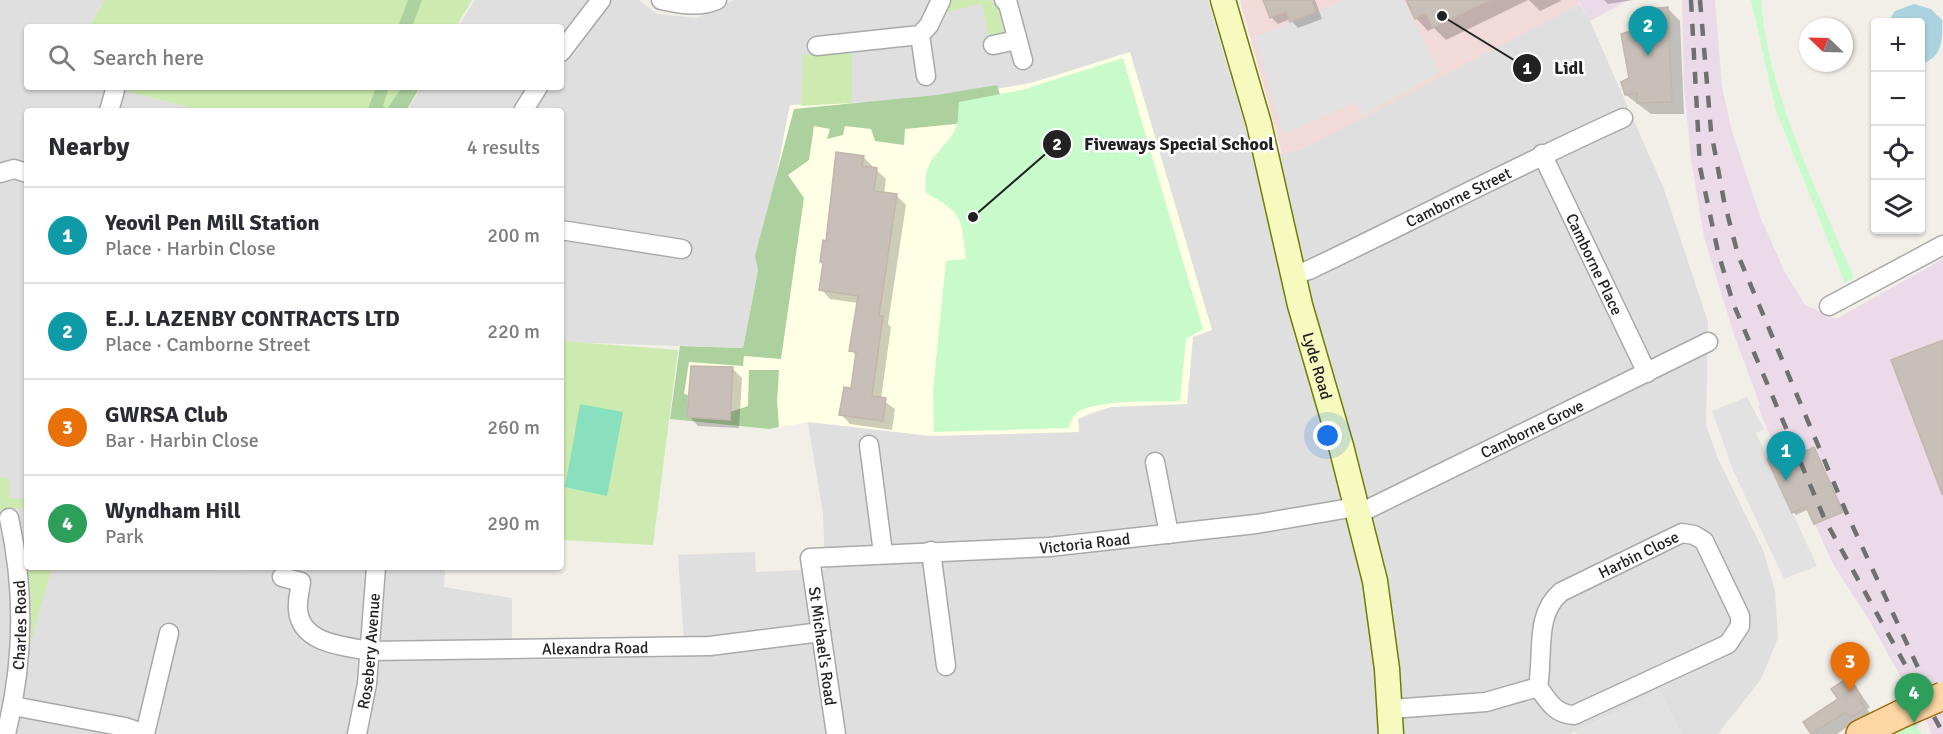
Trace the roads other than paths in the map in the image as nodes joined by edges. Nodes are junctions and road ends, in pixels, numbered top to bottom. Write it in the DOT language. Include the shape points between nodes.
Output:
graph roads {
  1 [pos="601,0"];
  2 [pos="661,0"];
  3 [pos="717,0"];
  4 [pos="940,0"];
  5 [pos="1004,0"];
  6 [pos="1223,0"];
  7 [pos="920,35"];
  8 [pos="1017,40"];
  9 [pos="993,45"];
  10 [pos="818,46"];
  11 [pos="564,48"];
  12 [pos="1023,60"];
  13 [pos="926,76"];
  14 [pos="115,90"];
  15 [pos="536,90"];
  16 [pos="110,108"];
  17 [pos="525,108"];
  18 [pos="1623,118"];
  19 [pos="1542,154"];
  20 [pos="24,172"];
  21 [pos="0,173"];
  22 [pos="564,230"];
  23 [pos="1943,245"];
  24 [pos="682,249"];
  25 [pos="1293,275"];
  26 [pos="1829,306"];
  27 [pos="1708,342"];
  28 [pos="1647,373"];
  29 [pos="869,445"];
  30 [pos="1155,462"];
  31 [pos="1356,511"];
  32 [pos="12,517"];
  33 [pos="1169,534"];
  34 [pos="931,550"];
  35 [pos="883,553"];
  36 [pos="810,558"];
  37 [pos="376,570"];
  38 [pos="282,577"];
  39 [pos="821,632"];
  40 [pos="170,633"];
  41 [pos="369,651"];
  42 [pos="946,666"];
  43 [pos="1538,687"];
  44 [pos="1943,696"];
  45 [pos="13,706"];
  46 [pos="1391,709"];
  47 [pos="6,734"];
  48 [pos="357,734"];
  49 [pos="836,734"];
  50 [pos="1391,734"];
  51 [pos="1860,734"];
  1 -- 11 [label="street"];
  2 -- 3 [label="street" via="682,5"];
  4 -- 7 [label="street"];
  5 -- 8 [label="street"];
  6 -- 25 [label="street, Lyde Road" via="1259,124"];
  7 -- 10 [label="street" via="843,53"];
  7 -- 13 [label="street"];
  8 -- 9 [label="street"];
  8 -- 12 [label="street"];
  14 -- 16 [label="street"];
  15 -- 17 [label="street"];
  18 -- 19 [label="street, Camborne Street"];
  19 -- 25 [label="street, Camborne Street" via="1419,218"];
  19 -- 28 [label="street, Camborne Place"];
  20 -- 21 [label="street" via="14,169"];
  22 -- 24 [label="street"];
  23 -- 26 [label="street"];
  25 -- 31 [label="street, Lyde Road"];
  27 -- 28 [label="street, Camborne Grove"];
  28 -- 31 [label="street, Camborne Grove"];
  29 -- 35 [label="street"];
  30 -- 33 [label="street"];
  31 -- 33 [label="street, Victoria Road"];
  31 -- 46 [label="street, Lyde Road" via="1375,581"];
  32 -- 45 [label="street, Charles Road" via="21,597"];
  33 -- 34 [label="street, Victoria Road" via="1049,547"];
  34 -- 35 [label="street, Victoria Road"];
  34 -- 42 [label="street"];
  35 -- 36 [label="street, Victoria Road"];
  36 -- 39 [label="street, St Michael's Road"];
  37 -- 41 [label="street, Rosebery Avenue"];
  38 -- 41 [label="street, Alexandra Road" via="302,582 298,611 309,633 326,643"];
  39 -- 41 [label="street, Alexandra Road" via="710,646"];
  39 -- 49 [label="street, St Michael's Road"];
  40 -- 45 [label="street" via="145,734"];
  41 -- 48 [label="street, Rosebery Avenue"];
  43 -- 43 [label="street, Harbin Close" via="1543,617 1549,602 1561,592 1682,533 1704,541 1740,616 1740,626 1728,644 1574,715 1554,709"];
  43 -- 46 [label="street" via="1486,702"];
  44 -- 51 [label="main road, bridge"];
  45 -- 47 [label="street, Charles Road"];
  46 -- 50 [label="street, Lyde Road"];
}
